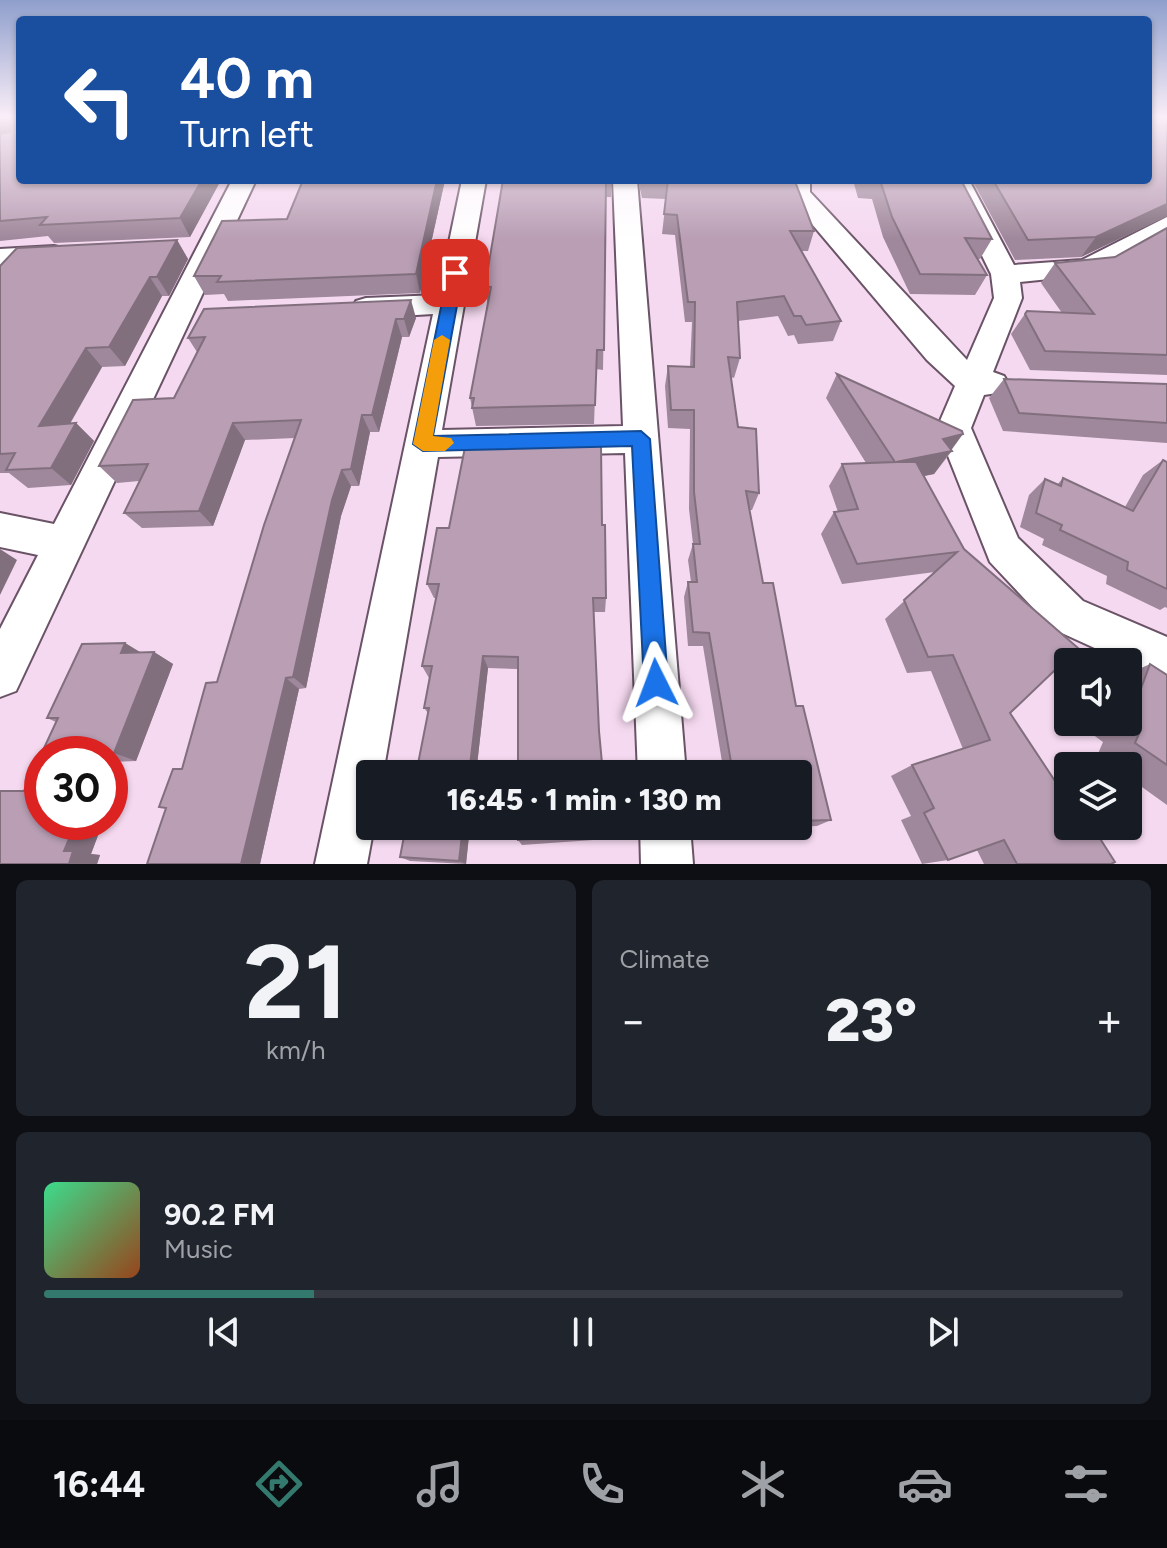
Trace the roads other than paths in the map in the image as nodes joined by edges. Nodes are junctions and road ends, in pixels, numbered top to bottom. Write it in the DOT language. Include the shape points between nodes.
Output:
graph roads {
  1 [pos="241,184"];
  2 [pos="473,184"];
  3 [pos="625,184"];
  4 [pos="798,184"];
  5 [pos="959,184"];
  6 [pos="1167,225"];
  7 [pos="75,253"];
  8 [pos="0,257"];
  9 [pos="1005,274"];
  10 [pos="449,304"];
  11 [pos="343,309"];
  12 [pos="972,383"];
  13 [pos="1017,385"];
  14 [pos="641,439"];
  15 [pos="423,444"];
  16 [pos="0,530"];
  17 [pos="63,543"];
  18 [pos="1167,659"];
  19 [pos="0,675"];
  20 [pos="661,760"];
  21 [pos="666,840"];
  22 [pos="341,864"];
  23 [pos="667,864"];
  1 -- 17 [label="street" via="196,248 191,316"];
  2 -- 10 [label="street"];
  3 -- 14 [label="street"];
  4 -- 12 [label="street" via="798,193 938,352"];
  5 -- 9 [label="street"];
  6 -- 9 [label="street" via="1088,268"];
  7 -- 8 [label="street"];
  9 -- 12 [label="street" via="1008,298"];
  10 -- 11 [label="street"];
  10 -- 15 [label="street"];
  12 -- 13 [label="street"];
  12 -- 18 [label="street" via="954,428 1004,550 1068,615"];
  14 -- 15 [label="street"];
  14 -- 20 [label="street"];
  15 -- 22 [label="street"];
  16 -- 17 [label="street"];
  17 -- 19 [label="street"];
  21 -- 23 [label="street"];
}
